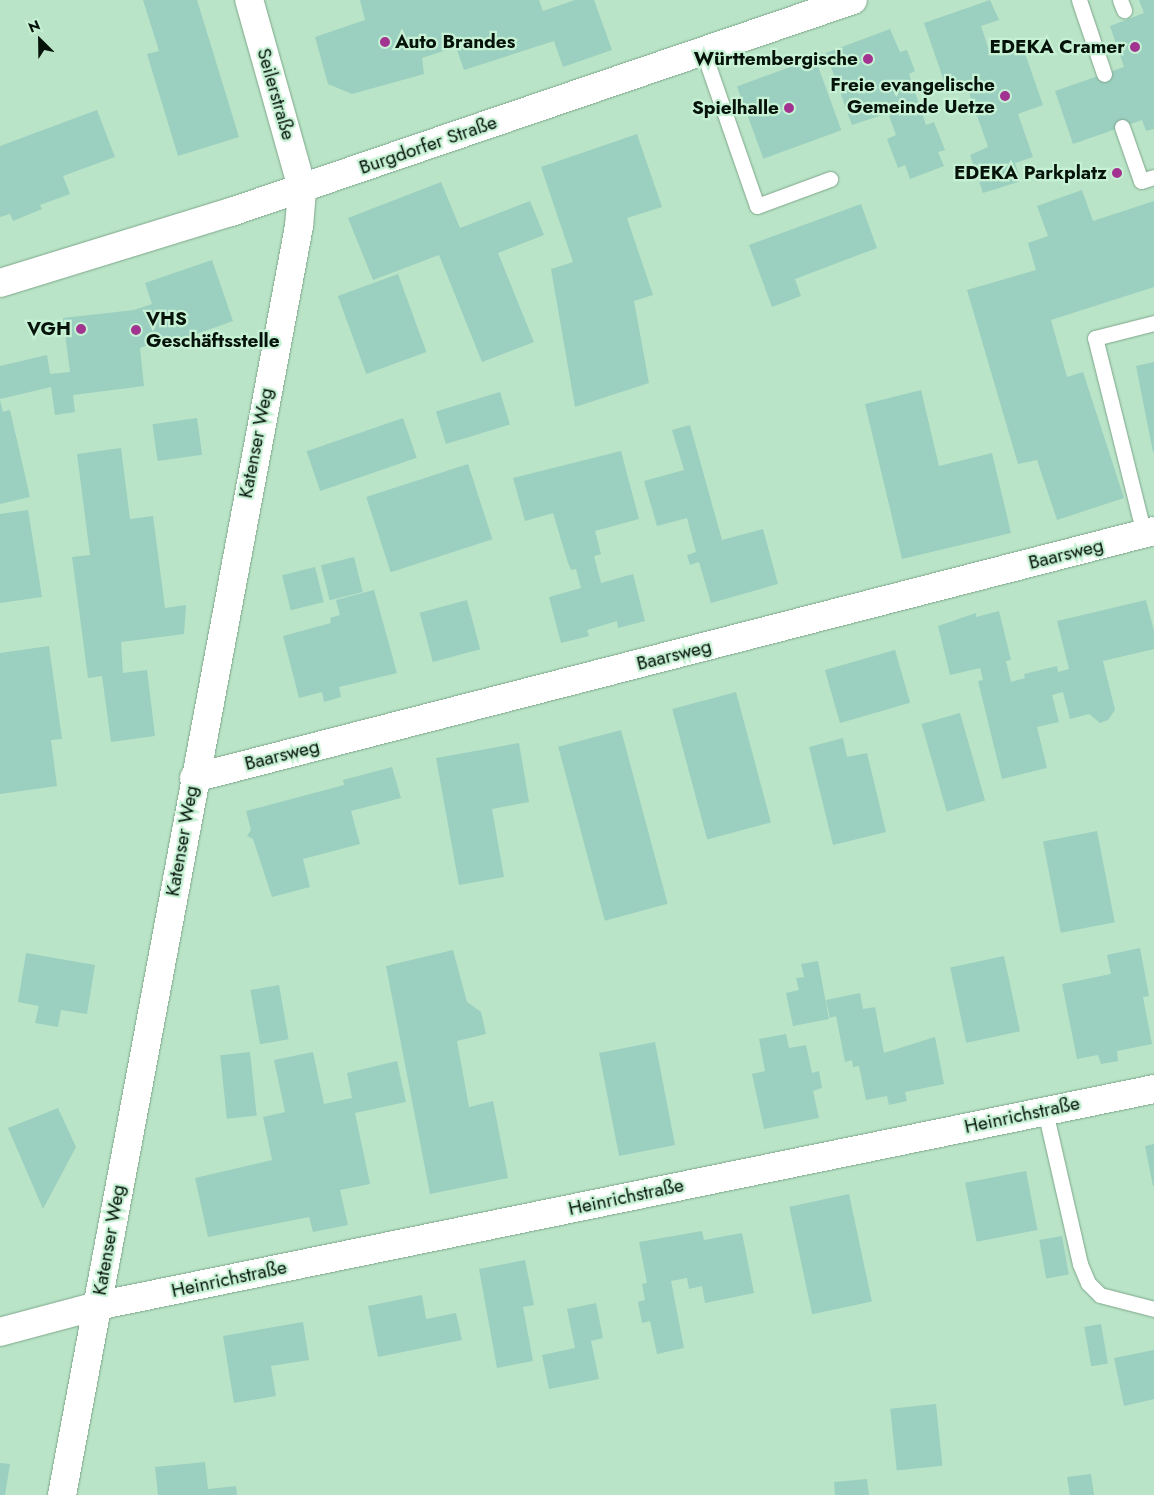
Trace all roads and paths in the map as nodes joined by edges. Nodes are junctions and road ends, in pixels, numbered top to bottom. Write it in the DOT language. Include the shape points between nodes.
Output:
graph roads {
  1 [pos="249,0"];
  2 [pos="853,0"];
  3 [pos="1079,0"];
  4 [pos="702,51"];
  5 [pos="1104,74"];
  6 [pos="1122,127"];
  7 [pos="1154,177"];
  8 [pos="830,179"];
  9 [pos="302,188"];
  10 [pos="0,283"];
  11 [pos="1154,323"];
  12 [pos="1149,532"];
  13 [pos="194,778"];
  14 [pos="1154,1089"];
  15 [pos="1045,1110"];
  16 [pos="97,1306"];
  17 [pos="1154,1309"];
  18 [pos="0,1332"];
  19 [pos="62,1495"];
  1 -- 9 [label="street, Seilerstraße"];
  2 -- 4 [label="street, Burgdorfer Straße"];
  3 -- 5 [label="lane"];
  4 -- 8 [label="lane" via="757,206"];
  4 -- 9 [label="street, Burgdorfer Straße"];
  6 -- 7 [label="lane" via="1141,181"];
  9 -- 10 [label="street, Burgdorfer Straße"];
  9 -- 13 [label="street, Katenser Weg" via="299,226"];
  11 -- 12 [label="lane" via="1094,338"];
  12 -- 13 [label="street, Baarsweg"];
  13 -- 16 [label="street, Katenser Weg"];
  14 -- 15 [label="street, Heinrichstraße"];
  15 -- 16 [label="street, Heinrichstraße"];
  15 -- 17 [label="lane" via="1080,1264 1088,1283 1100,1295"];
  16 -- 18 [label="street, Heinrichstraße"];
  16 -- 19 [label="street, Katenser Weg"];
}
